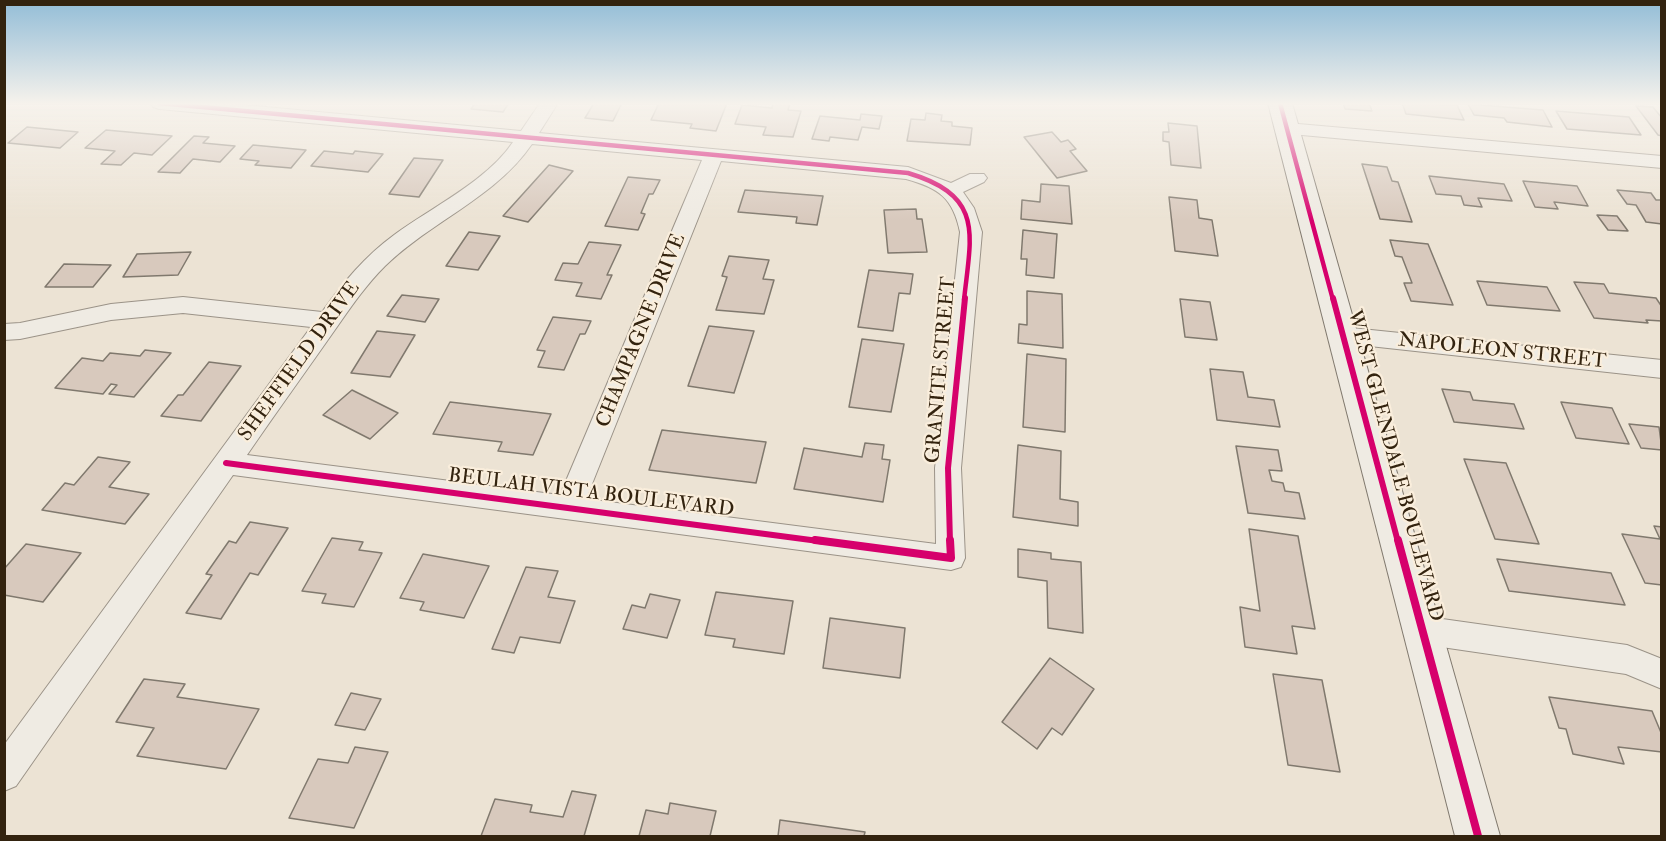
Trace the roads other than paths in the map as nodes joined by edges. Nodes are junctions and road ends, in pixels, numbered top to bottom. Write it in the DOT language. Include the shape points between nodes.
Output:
graph roads {
  1 [pos="523,142"];
  2 [pos="593,142"];
  3 [pos="1290,142"];
  4 [pos="1499,142"];
  5 [pos="714,154"];
  6 [pos="1662,162"];
  7 [pos="977,178"];
  8 [pos="952,190"];
  9 [pos="329,321"];
  10 [pos="4,332"];
  11 [pos="1342,335"];
  12 [pos="1662,369"];
  13 [pos="226,463"];
  14 [pos="569,507"];
  15 [pos="951,558"];
  16 [pos="1421,630"];
  17 [pos="1662,653"];
  18 [pos="1628,660"];
  19 [pos="1662,674"];
  20 [pos="4,774"];
  21 [pos="1478,837"];
  1 -- 9 [label="street, SHEFFIELD DRIVE" via="495,174 376,262"];
  2 -- 5 [label="street"];
  3 -- 11 [label="street, WEST GLENDALE BOULEVARD"];
  4 -- 6 [label="street"];
  5 -- 8 [label="street" via="908,173"];
  5 -- 14 [label="street, CHAMPAGNE DRIVE"];
  7 -- 8 [label="street"];
  8 -- 15 [label="street, GRANITE STREET" via="968,213 971,232 948,468"];
  9 -- 10 [label="street" via="183,305 145,307"];
  9 -- 13 [label="street, SHEFFIELD DRIVE"];
  11 -- 12 [label="street, NAPOLEON STREET"];
  11 -- 16 [label="street, WEST GLENDALE BOULEVARD"];
  13 -- 14 [label="street, BEULAH VISTA BOULEVARD"];
  13 -- 20 [label="street, SHEFFIELD DRIVE"];
  14 -- 15 [label="street, BEULAH VISTA BOULEVARD"];
  16 -- 18 [label="street"];
  16 -- 21 [label="street, WEST GLENDALE BOULEVARD"];
  17 -- 18 [label="street"];
  18 -- 19 [label="street"];
}
